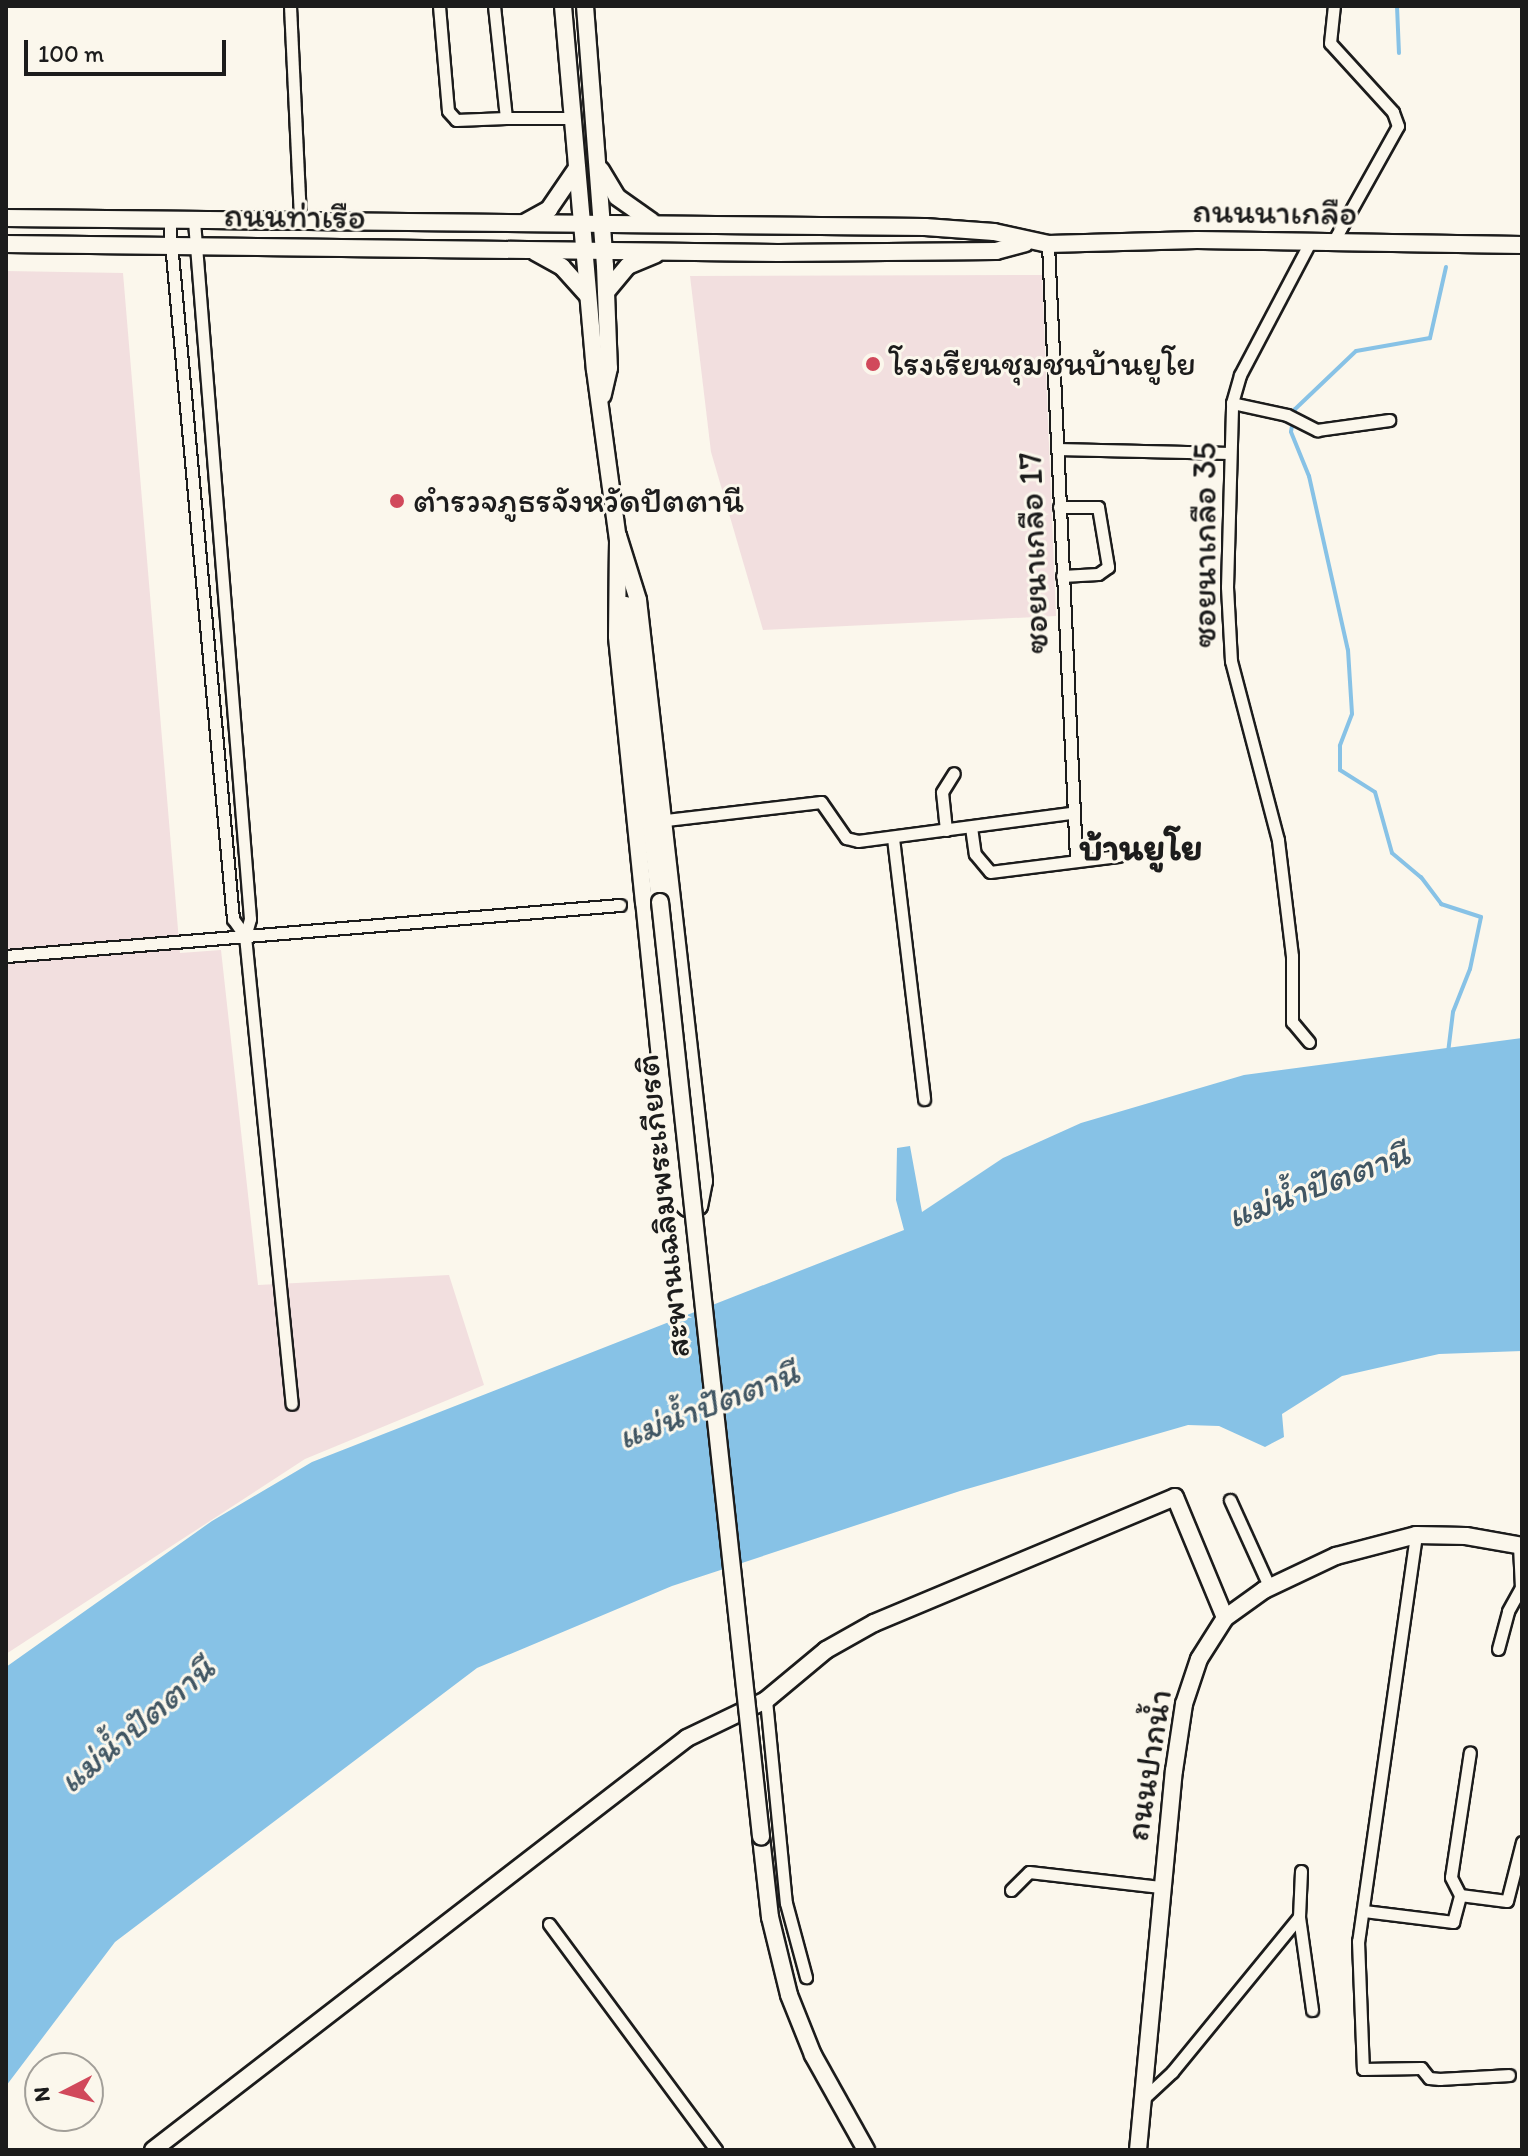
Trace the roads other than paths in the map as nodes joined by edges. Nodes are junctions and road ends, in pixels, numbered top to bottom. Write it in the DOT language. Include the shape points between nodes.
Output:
graph roads {
  1 [pos="290,6"];
  2 [pos="439,6"];
  3 [pos="494,6"];
  4 [pos="563,6"];
  5 [pos="585,6"];
  6 [pos="1334,6"];
  7 [pos="506,118"];
  8 [pos="573,118"];
  9 [pos="599,165"];
  10 [pos="577,168"];
  11 [pos="6,218"];
  12 [pos="169,221"];
  13 [pos="194,221"];
  14 [pos="300,221"];
  15 [pos="654,223"];
  16 [pos="522,224"];
  17 [pos="603,224"];
  18 [pos="582,225"];
  19 [pos="1027,242"];
  20 [pos="6,244"];
  21 [pos="1048,244"];
  22 [pos="1309,244"];
  23 [pos="1332,244"];
  24 [pos="172,245"];
  25 [pos="196,245"];
  26 [pos="1522,245"];
  27 [pos="530,250"];
  28 [pos="584,251"];
  29 [pos="604,251"];
  30 [pos="662,251"];
  31 [pos="606,292"];
  32 [pos="588,296"];
  33 [pos="603,397"];
  34 [pos="1232,403"];
  35 [pos="1389,420"];
  36 [pos="1057,449"];
  37 [pos="1230,453"];
  38 [pos="1059,507"];
  39 [pos="618,536"];
  40 [pos="1062,576"];
  41 [pos="954,773"];
  42 [pos="1072,813"];
  43 [pos="666,820"];
  44 [pos="971,827"];
  45 [pos="946,830"];
  46 [pos="893,838"];
  47 [pos="1118,856"];
  48 [pos="1076,859"];
  49 [pos="620,905"];
  50 [pos="245,936"];
  51 [pos="6,956"];
  52 [pos="1309,1042"];
  53 [pos="924,1099"];
  54 [pos="292,1404"];
  55 [pos="1230,1500"];
  56 [pos="1416,1535"];
  57 [pos="1520,1546"];
  58 [pos="1270,1588"];
  59 [pos="1225,1618"];
  60 [pos="1498,1649"];
  61 [pos="766,1700"];
  62 [pos="1470,1752"];
  63 [pos="1522,1842"];
  64 [pos="1301,1871"];
  65 [pos="1160,1887"];
  66 [pos="1011,1890"];
  67 [pos="1460,1895"];
  68 [pos="1364,1911"];
  69 [pos="1299,1917"];
  70 [pos="549,1924"];
  71 [pos="806,1977"];
  72 [pos="1312,2010"];
  73 [pos="1509,2075"];
  74 [pos="1140,2102"];
  75 [pos="153,2150"];
  76 [pos="716,2150"];
  77 [pos="866,2150"];
  78 [pos="1138,2150"];
  1 -- 14 [label="street"];
  2 -- 7 [label="street" via="450,116"];
  3 -- 7 [label="street"];
  4 -- 8 [label="main road"];
  5 -- 9 [label="main road"];
  6 -- 23 [label="street" via="1330,43 1393,112 1398,126"];
  7 -- 8 [label="street"];
  8 -- 10 [label="main road"];
  9 -- 15 [label="main road" via="617,197"];
  9 -- 17 [label="main road"];
  10 -- 16 [label="main road" via="549,209"];
  10 -- 18 [label="main road"];
  11 -- 12 [label="main road, ถนนท่าเรือ"];
  12 -- 13 [label="main road, ถนนท่าเรือ"];
  12 -- 24 [label="street"];
  13 -- 14 [label="main road, ถนนท่าเรือ"];
  13 -- 25 [label="street"];
  14 -- 16 [label="main road, ถนนท่าเรือ"];
  15 -- 17 [label="main road, ถนนนาเกลือ"];
  15 -- 19 [label="main road, ถนนนาเกลือ" via="925,227 994,232"];
  16 -- 18 [label="main road, ถนนท่าเรือ"];
  17 -- 18 [label="main road, ถนนนาเกลือ"];
  17 -- 29 [label="main road"];
  18 -- 28 [label="main road"];
  19 -- 21 [label="main road, ถนนนาเกลือ"];
  19 -- 30 [label="main road, ถนนนาเกลือ" via="996,251 930,253"];
  20 -- 24 [label="main road, ถนนท่าเรือ"];
  21 -- 22 [label="main road, ถนนนาเกลือ"];
  21 -- 36 [label="street, ซอยนาเกลือ 17"];
  22 -- 23 [label="main road, ถนนนาเกลือ"];
  22 -- 34 [label="street, ซอยนาเกลือ 35" via="1240,375"];
  23 -- 26 [label="main road, ถนนนาเกลือ"];
  24 -- 25 [label="main road, ถนนท่าเรือ"];
  24 -- 50 [label="street" via="233,919"];
  25 -- 27 [label="main road, ถนนท่าเรือ"];
  25 -- 50 [label="street" via="250,919"];
  27 -- 28 [label="main road, ถนนท่าเรือ"];
  27 -- 32 [label="main road" via="562,267"];
  28 -- 29 [label="main road, ถนนนาเกลือ"];
  28 -- 32 [label="main road"];
  29 -- 30 [label="main road, ถนนนาเกลือ"];
  29 -- 31 [label="main road"];
  30 -- 31 [label="main road" via="628,266"];
  31 -- 33 [label="main road" via="609,368"];
  32 -- 33 [label="main road"];
  33 -- 39 [label="main road"];
  34 -- 35 [label="street" via="1287,415 1317,430"];
  34 -- 37 [label="street, ซอยนาเกลือ 35"];
  36 -- 37 [label="street"];
  36 -- 38 [label="street, ซอยนาเกลือ 17"];
  37 -- 52 [label="street, ซอยนาเกลือ 35" via="1231,661 1278,840 1292,956 1292,1022"];
  38 -- 40 [label="street, ซอยนาเกลือ 17"];
  38 -- 40 [label="street" via="1098,507 1108,567 1098,574"];
  39 -- 43 [label="main road" via="638,600"];
  39 -- 43 [label="main road" via="617,636 674,1196 687,1208 699,1206 704,1181"];
  39 -- 77 [label="main road, สะพานเฉลิมพระเกียรติ, bridge" via="770,1917 789,1995 813,2055"];
  40 -- 42 [label="street, ซอยนาเกลือ 17"];
  41 -- 45 [label="street" via="942,792"];
  42 -- 44 [label="street"];
  42 -- 48 [label="street, ซอยนาเกลือ 17"];
  43 -- 46 [label="street" via="821,802 849,840"];
  44 -- 45 [label="street"];
  44 -- 48 [label="street" via="975,854 990,872"];
  45 -- 46 [label="street"];
  46 -- 53 [label="street"];
  47 -- 48 [label="street"];
  49 -- 50 [label="street"];
  50 -- 51 [label="street"];
  50 -- 54 [label="street"];
  55 -- 58 [label="street"];
  56 -- 57 [label="main road, ถนนปากน้ำ"];
  56 -- 58 [label="main road, ถนนปากน้ำ" via="1336,1556"];
  56 -- 68 [label="street"];
  57 -- 60 [label="street" via="1521,1588 1508,1611"];
  58 -- 59 [label="main road, ถนนปากน้ำ"];
  59 -- 61 [label="main road" via="1175,1497 874,1623 826,1650"];
  59 -- 65 [label="main road, ถนนปากน้ำ" via="1199,1659 1184,1704"];
  61 -- 71 [label="street" via="786,1903"];
  61 -- 75 [label="main road" via="687,1738"];
  62 -- 67 [label="street" via="1451,1877"];
  63 -- 67 [label="street" via="1512,1897 1501,1901"];
  64 -- 69 [label="street"];
  65 -- 66 [label="street" via="1029,1872"];
  65 -- 74 [label="main road, ถนนปากน้ำ"];
  67 -- 68 [label="street" via="1453,1922"];
  68 -- 73 [label="street" via="1358,1941 1363,2069 1421,2068 1429,2078 1440,2079"];
  69 -- 72 [label="street"];
  69 -- 74 [label="street" via="1172,2072"];
  70 -- 76 [label="street"];
  74 -- 78 [label="main road, ถนนปากน้ำ"];
}
